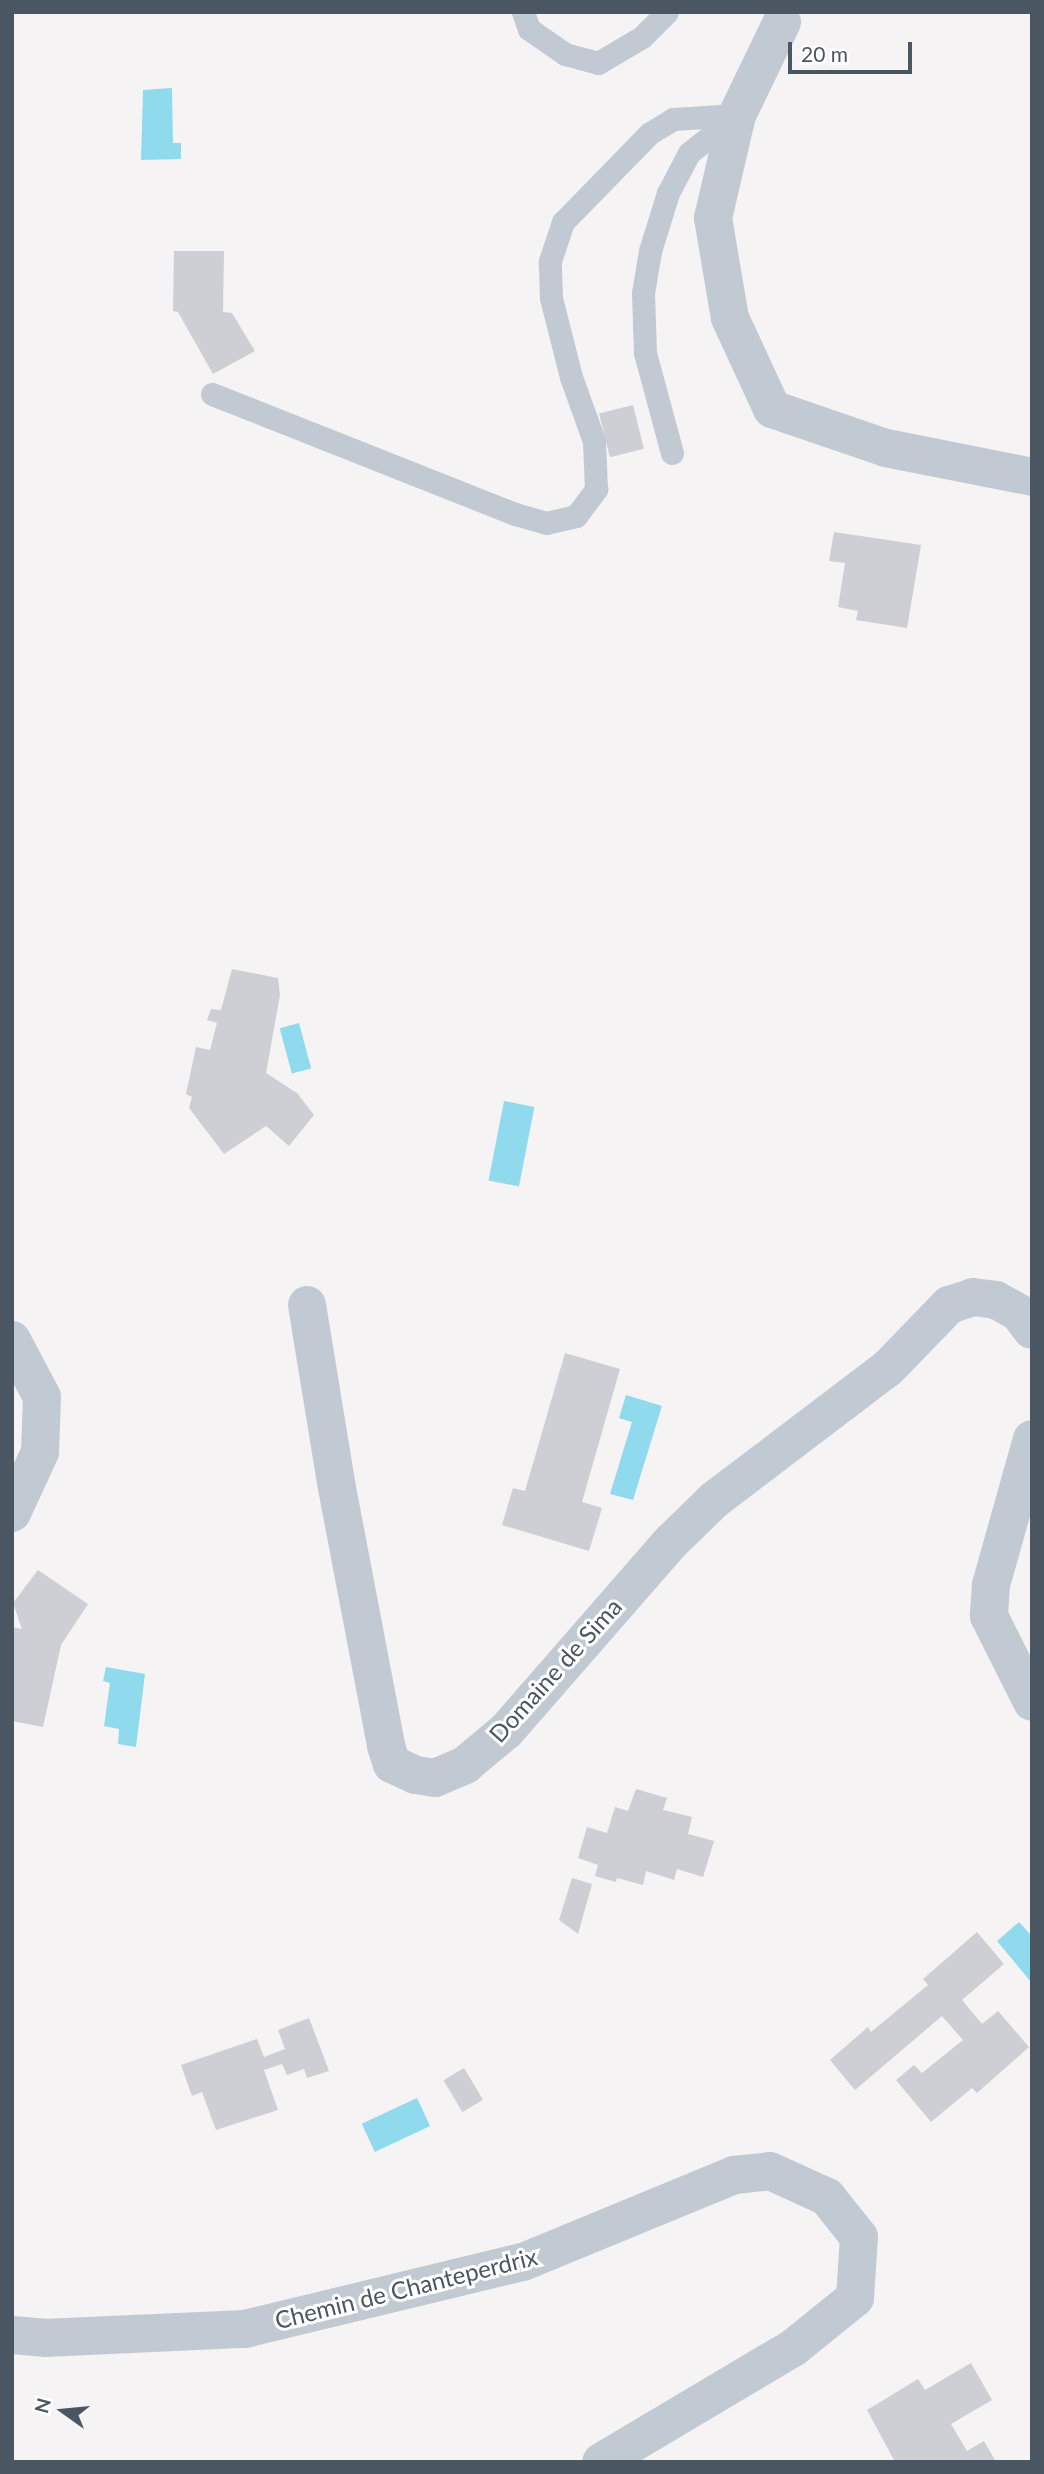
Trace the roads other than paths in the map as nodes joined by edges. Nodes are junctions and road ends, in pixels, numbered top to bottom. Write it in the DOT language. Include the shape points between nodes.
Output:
graph roads {
  1 [pos="523,12"];
  2 [pos="667,12"];
  3 [pos="775,24"];
  4 [pos="737,115"];
  5 [pos="212,394"];
  6 [pos="672,453"];
  7 [pos="1032,477"];
  8 [pos="307,1305"];
  9 [pos="1032,1330"];
  10 [pos="12,1340"];
  11 [pos="1032,1439"];
  12 [pos="12,1513"];
  13 [pos="1032,1702"];
  14 [pos="12,2335"];
  15 [pos="601,2462"];
  1 -- 2 [label="lane" via="529,29 565,54 598,63 642,37"];
  3 -- 4 [label="street"];
  4 -- 5 [label="lane" via="673,120 650,133 563,222 550,261 551,298 571,377 594,441 596,489 576,516 546,523 515,514"];
  4 -- 6 [label="lane" via="689,153 668,193 650,251 643,293 645,353"];
  4 -- 7 [label="street" via="713,218 730,318 772,409 886,448"];
  8 -- 9 [label="street, Domaine de Sima" via="386,1746 392,1764 435,1778 465,1765 506,1731 671,1542 714,1500 888,1368 949,1305 973,1297 996,1300 1019,1314"];
  10 -- 12 [label="street" via="42,1397 40,1452"];
  11 -- 13 [label="street" via="991,1585 989,1616"];
  14 -- 15 [label="street, Chemin de Chanteperdrix" via="44,2338 245,2329 523,2262 734,2175 770,2171 827,2197 859,2237 855,2298 793,2348"];
}
